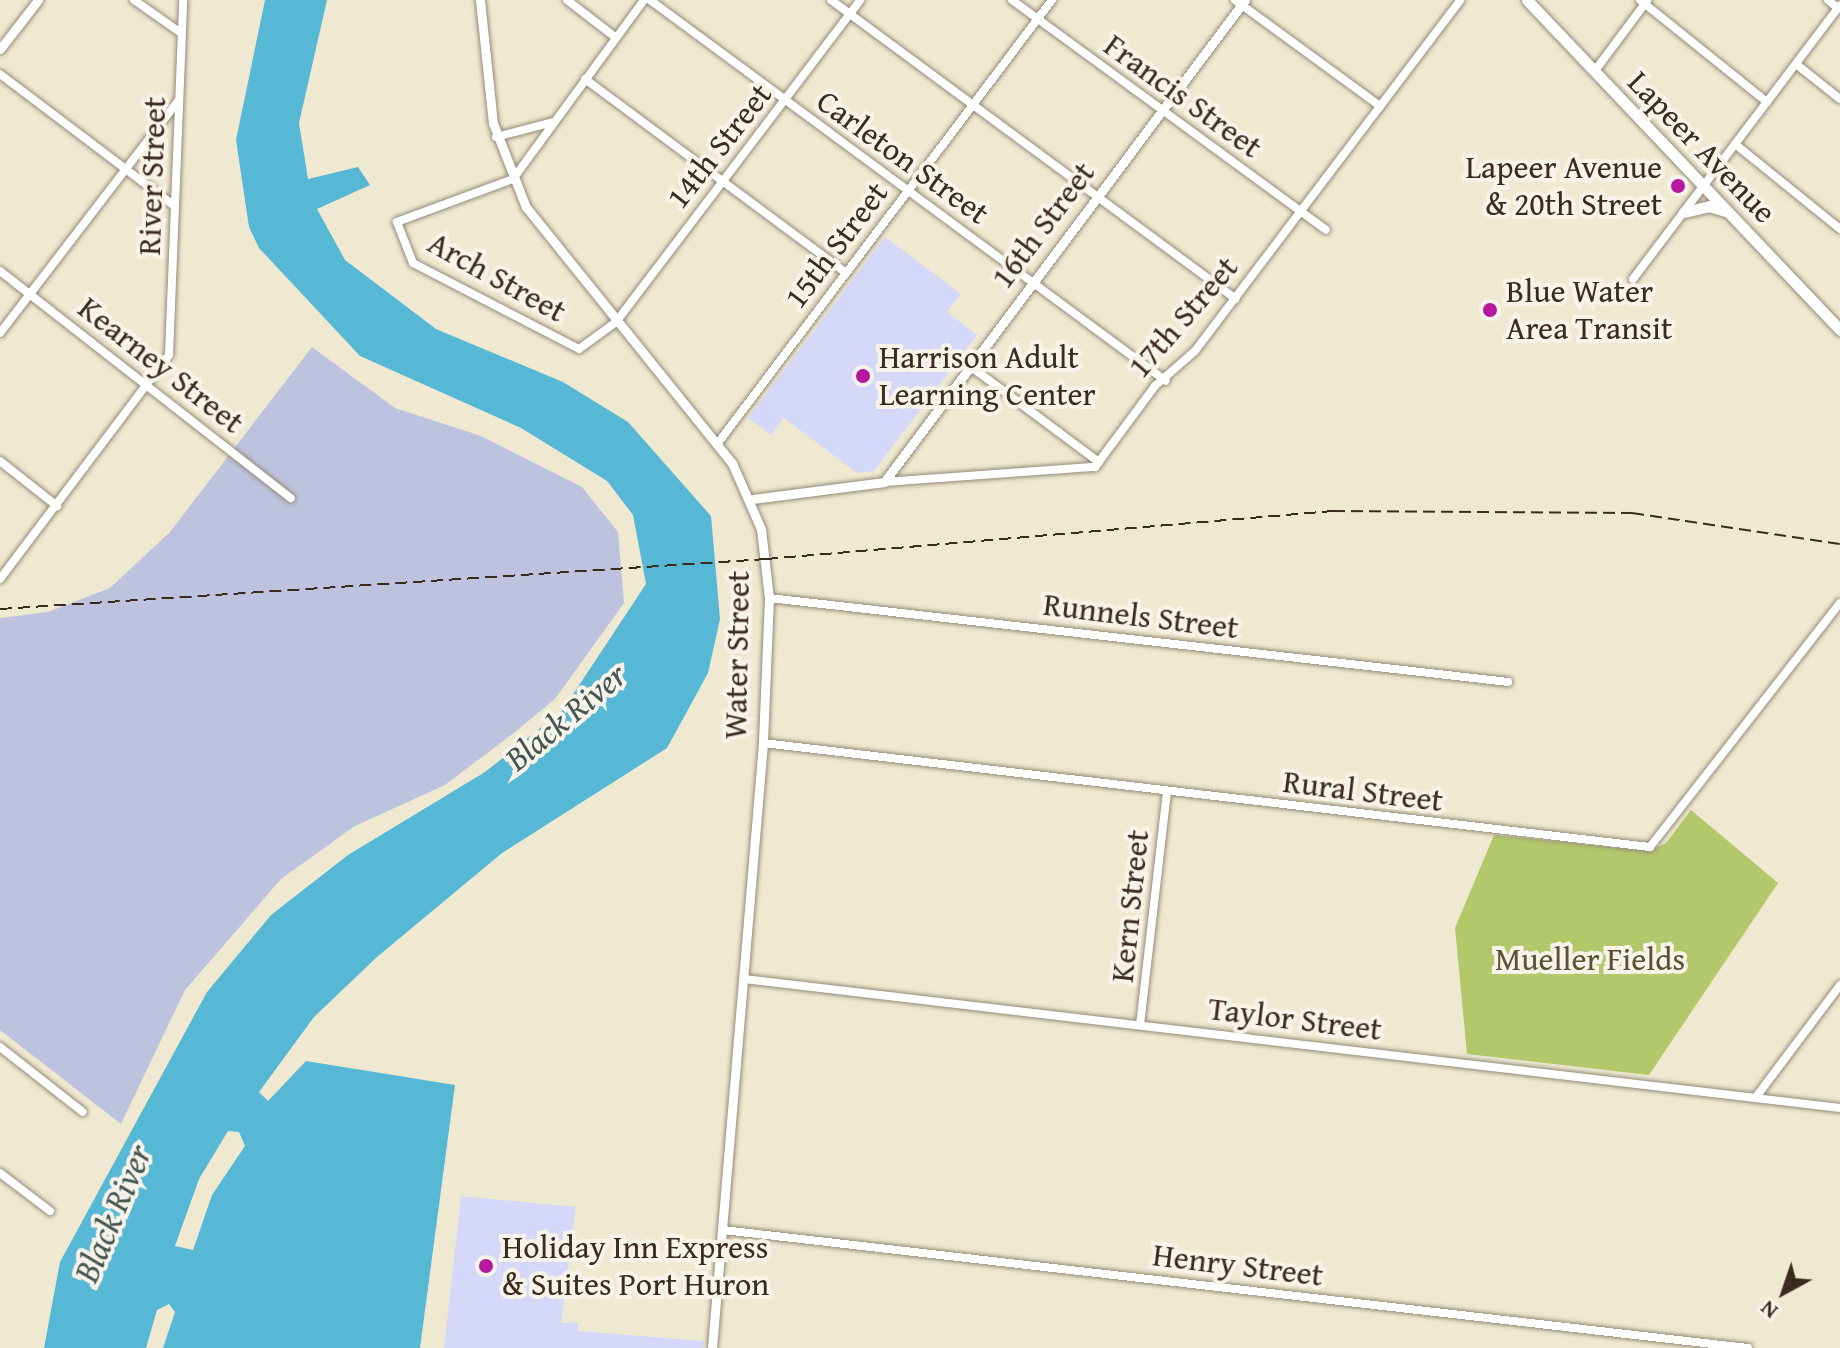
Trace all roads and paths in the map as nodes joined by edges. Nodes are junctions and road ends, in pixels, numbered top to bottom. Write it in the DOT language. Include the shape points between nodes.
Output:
graph roads {
  1 [pos="38,0"];
  2 [pos="134,0"];
  3 [pos="183,0"];
  4 [pos="480,0"];
  5 [pos="567,0"];
  6 [pos="647,0"];
  7 [pos="831,0"];
  8 [pos="860,0"];
  9 [pos="1012,0"];
  10 [pos="1052,0"];
  11 [pos="1460,0"];
  12 [pos="1527,0"];
  13 [pos="1828,0"];
  14 [pos="1644,1"];
  15 [pos="1240,2"];
  16 [pos="1839,6"];
  17 [pos="850,14"];
  18 [pos="1037,19"];
  19 [pos="181,33"];
  20 [pos="615,37"];
  21 [pos="0,49"];
  22 [pos="1796,64"];
  23 [pos="1594,72"];
  24 [pos="0,74"];
  25 [pos="585,79"];
  26 [pos="1840,99"];
  27 [pos="179,100"];
  28 [pos="785,100"];
  29 [pos="1767,102"];
  30 [pos="973,105"];
  31 [pos="1380,106"];
  32 [pos="1162,111"];
  33 [pos="553,122"];
  34 [pos="496,137"];
  35 [pos="1735,144"];
  36 [pos="125,172"];
  37 [pos="513,179"];
  38 [pos="722,182"];
  39 [pos="1704,186"];
  40 [pos="908,191"];
  41 [pos="1097,197"];
  42 [pos="172,204"];
  43 [pos="1300,212"];
  44 [pos="1684,212"];
  45 [pos="1730,214"];
  46 [pos="1840,229"];
  47 [pos="1326,230"];
  48 [pos="0,271"];
  49 [pos="845,272"];
  50 [pos="1633,279"];
  51 [pos="1032,282"];
  52 [pos="30,294"];
  53 [pos="1236,299"];
  54 [pos="616,322"];
  55 [pos="1840,330"];
  56 [pos="0,333"];
  57 [pos="970,366"];
  58 [pos="1166,381"];
  59 [pos="149,386"];
  60 [pos="718,443"];
  61 [pos="0,461"];
  62 [pos="1099,462"];
  63 [pos="884,482"];
  64 [pos="291,498"];
  65 [pos="753,499"];
  66 [pos="57,506"];
  67 [pos="0,579"];
  68 [pos="769,598"];
  69 [pos="1840,603"];
  70 [pos="1508,682"];
  71 [pos="763,743"];
  72 [pos="1167,793"];
  73 [pos="744,979"];
  74 [pos="1840,985"];
  75 [pos="1140,1025"];
  76 [pos="0,1047"];
  77 [pos="1756,1097"];
  78 [pos="1840,1108"];
  79 [pos="83,1112"];
  80 [pos="0,1173"];
  81 [pos="50,1211"];
  82 [pos="723,1230"];
  83 [pos="1736,1347"];
  84 [pos="712,1348"];
  85 [pos="1748,1348"];
  1 -- 21 [label="street"];
  2 -- 19 [label="street"];
  3 -- 19 [label="street, River Street"];
  4 -- 34 [label="street, Water Street"];
  5 -- 20 [label="street"];
  6 -- 20 [label="street"];
  6 -- 28 [label="street, Carleton Street"];
  7 -- 17 [label="street"];
  8 -- 17 [label="street, 14th Street"];
  9 -- 18 [label="street, Francis Street"];
  10 -- 18 [label="street, 15th Street"];
  11 -- 31 [label="street, 17th Street"];
  12 -- 23 [label="main road, Lapeer Avenue"];
  13 -- 16 [label="street"];
  14 -- 23 [label="street"];
  14 -- 29 [label="street"];
  15 -- 31 [label="street"];
  15 -- 32 [label="street, 16th Street"];
  16 -- 22 [label="street"];
  17 -- 28 [label="street, 14th Street"];
  17 -- 30 [label="street"];
  18 -- 30 [label="street, 15th Street"];
  18 -- 32 [label="street, Francis Street"];
  19 -- 27 [label="street, River Street"];
  20 -- 25 [label="street"];
  22 -- 26 [label="street"];
  22 -- 29 [label="street"];
  23 -- 39 [label="main road, Lapeer Avenue"];
  24 -- 36 [label="street"];
  25 -- 33 [label="street"];
  25 -- 38 [label="street"];
  27 -- 36 [label="street"];
  27 -- 42 [label="street, River Street"];
  28 -- 38 [label="street, 14th Street"];
  28 -- 40 [label="street, Carleton Street"];
  29 -- 35 [label="street"];
  30 -- 40 [label="street, 15th Street"];
  30 -- 41 [label="street"];
  31 -- 43 [label="street, 17th Street"];
  32 -- 41 [label="street, 16th Street"];
  32 -- 43 [label="street, Francis Street"];
  33 -- 34 [label="street"];
  33 -- 37 [label="street"];
  34 -- 37 [label="street, Water Street"];
  35 -- 39 [label="street"];
  35 -- 46 [label="street"];
  36 -- 42 [label="street"];
  36 -- 52 [label="street"];
  37 -- 54 [label="street, Water Street" via="538,226"];
  37 -- 54 [label="street, Arch Street" via="403,215 397,227 406,256 579,349"];
  38 -- 49 [label="street"];
  38 -- 54 [label="street, 14th Street"];
  39 -- 44 [label="street"];
  39 -- 45 [label="main road, Lapeer Avenue"];
  40 -- 49 [label="street, 15th Street"];
  40 -- 51 [label="street, Carleton Street"];
  41 -- 51 [label="street, 16th Street"];
  41 -- 53 [label="street"];
  42 -- 59 [label="street, River Street" via="169,355"];
  43 -- 47 [label="street, Francis Street"];
  43 -- 53 [label="street, 17th Street"];
  44 -- 45 [label="main road" via="1709,206"];
  44 -- 50 [label="street"];
  45 -- 55 [label="main road, Lapeer Avenue"];
  48 -- 52 [label="street, Kearney Street"];
  49 -- 60 [label="street, 15th Street"];
  51 -- 57 [label="street, 16th Street"];
  51 -- 58 [label="street, Carleton Street"];
  52 -- 56 [label="street"];
  52 -- 59 [label="street, Kearney Street"];
  53 -- 58 [label="street, 17th Street"];
  54 -- 60 [label="street, Water Street"];
  57 -- 62 [label="street"];
  57 -- 63 [label="street, 16th Street"];
  58 -- 62 [label="street, 17th Street"];
  59 -- 64 [label="street, Kearney Street"];
  59 -- 66 [label="street"];
  60 -- 65 [label="street, Water Street"];
  61 -- 66 [label="street"];
  62 -- 63 [label="street" via="1085,471"];
  63 -- 65 [label="street"];
  65 -- 68 [label="street, Water Street"];
  66 -- 67 [label="street"];
  68 -- 70 [label="street, Runnels Street"];
  68 -- 71 [label="street, Water Street"];
  69 -- 72 [label="street, Rural Street" via="1650,847"];
  71 -- 72 [label="street, Rural Street"];
  71 -- 73 [label="street, Water Street"];
  72 -- 75 [label="street, Kern Street"];
  73 -- 75 [label="street, Taylor Street"];
  73 -- 82 [label="street, Water Street"];
  74 -- 77 [label="street"];
  75 -- 77 [label="street, Taylor Street"];
  76 -- 79 [label="street"];
  77 -- 78 [label="street, Taylor Street"];
  80 -- 81 [label="street"];
  82 -- 83 [label="street, Henry Street"];
  82 -- 84 [label="street, Water Street"];
  83 -- 85 [label="street, Henry Street"];
}
